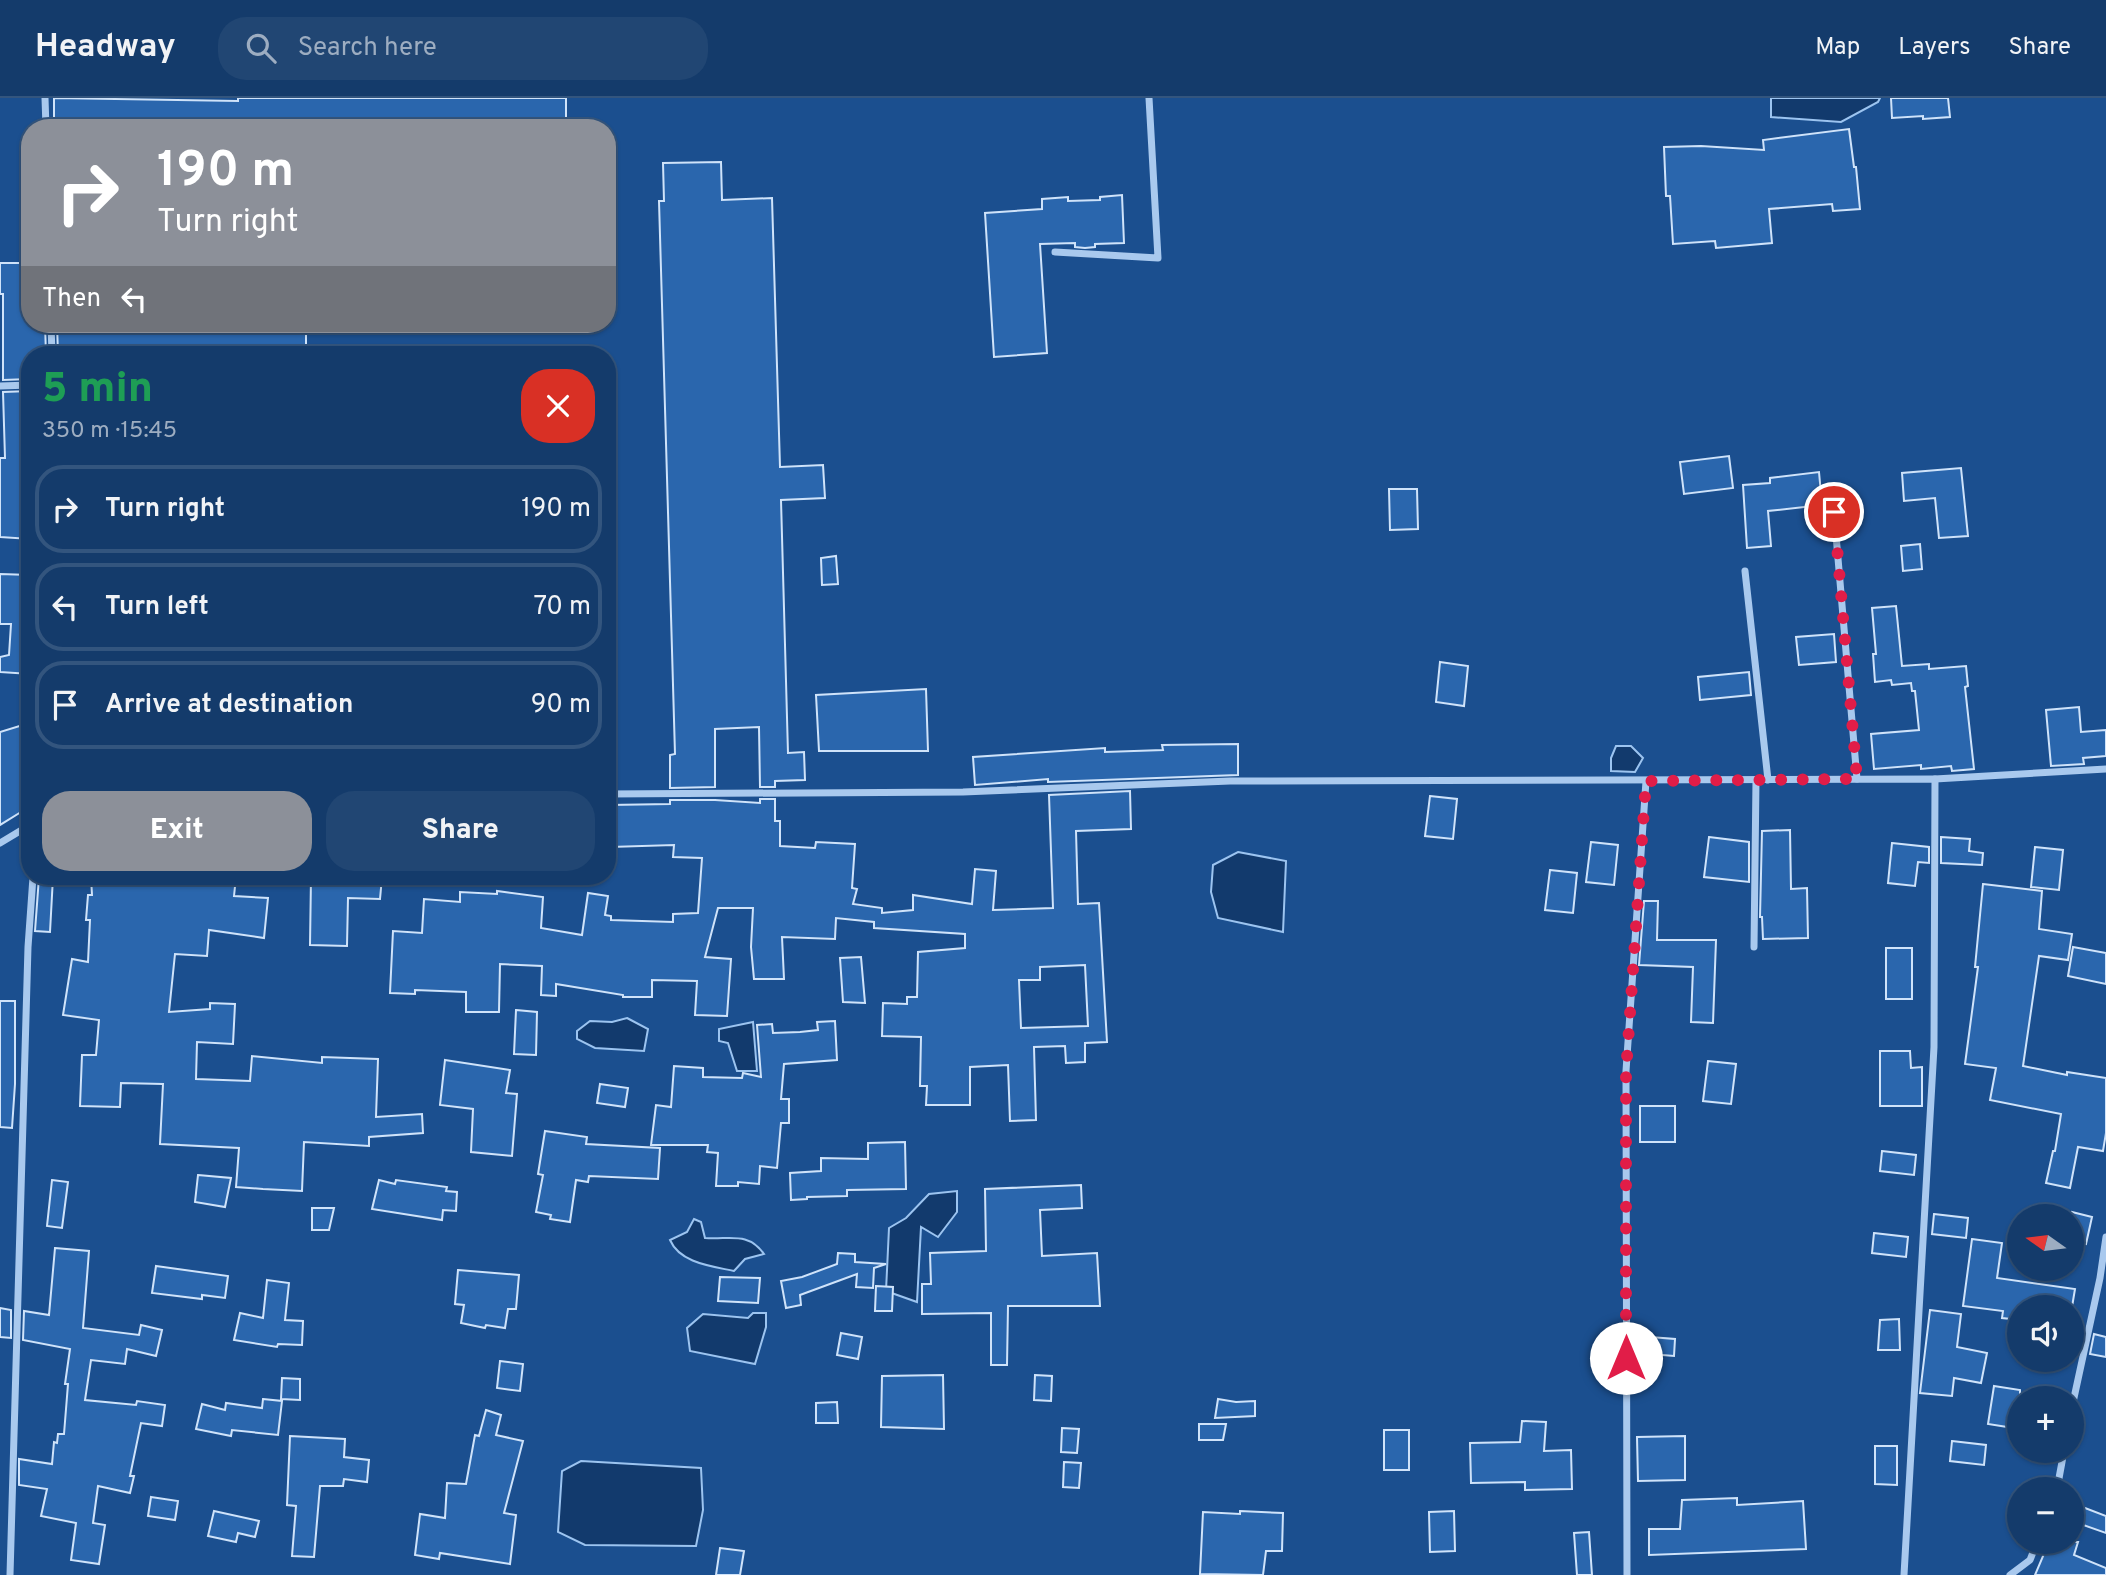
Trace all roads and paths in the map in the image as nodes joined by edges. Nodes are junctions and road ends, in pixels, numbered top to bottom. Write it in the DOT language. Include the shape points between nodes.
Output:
graph roads {
  1 [pos="46,98"];
  2 [pos="1149,98"];
  3 [pos="46,119"];
  4 [pos="1055,252"];
  5 [pos="21,385"];
  6 [pos="0,386"];
  7 [pos="1834,512"];
  8 [pos="1745,571"];
  9 [pos="2106,769"];
  10 [pos="1857,779"];
  11 [pos="1935,779"];
  12 [pos="1756,780"];
  13 [pos="1768,780"];
  14 [pos="1646,781"];
  15 [pos="616,794"];
  16 [pos="21,831"];
  17 [pos="0,844"];
  18 [pos="33,885"];
  19 [pos="1754,947"];
  20 [pos="2106,1237"];
  21 [pos="2077,1386"];
  22 [pos="2032,1554"];
  23 [pos="10,1575"];
  24 [pos="1627,1575"];
  25 [pos="1904,1575"];
  26 [pos="2010,1575"];
  1 -- 3 [label="street"];
  2 -- 4 [label="street" via="1158,258"];
  5 -- 6 [label="street"];
  7 -- 10 [label="street"];
  8 -- 13 [label="street"];
  9 -- 11 [label="street"];
  10 -- 11 [label="street"];
  10 -- 13 [label="street"];
  11 -- 25 [label="street" via="1934,1048"];
  12 -- 13 [label="street"];
  12 -- 14 [label="street"];
  12 -- 19 [label="street"];
  14 -- 15 [label="street" via="1230,781 963,792"];
  14 -- 24 [label="street" via="1626,1072"];
  16 -- 17 [label="street"];
  18 -- 23 [label="street"];
  20 -- 21 [label="street"];
  22 -- 26 [label="street"];
}
